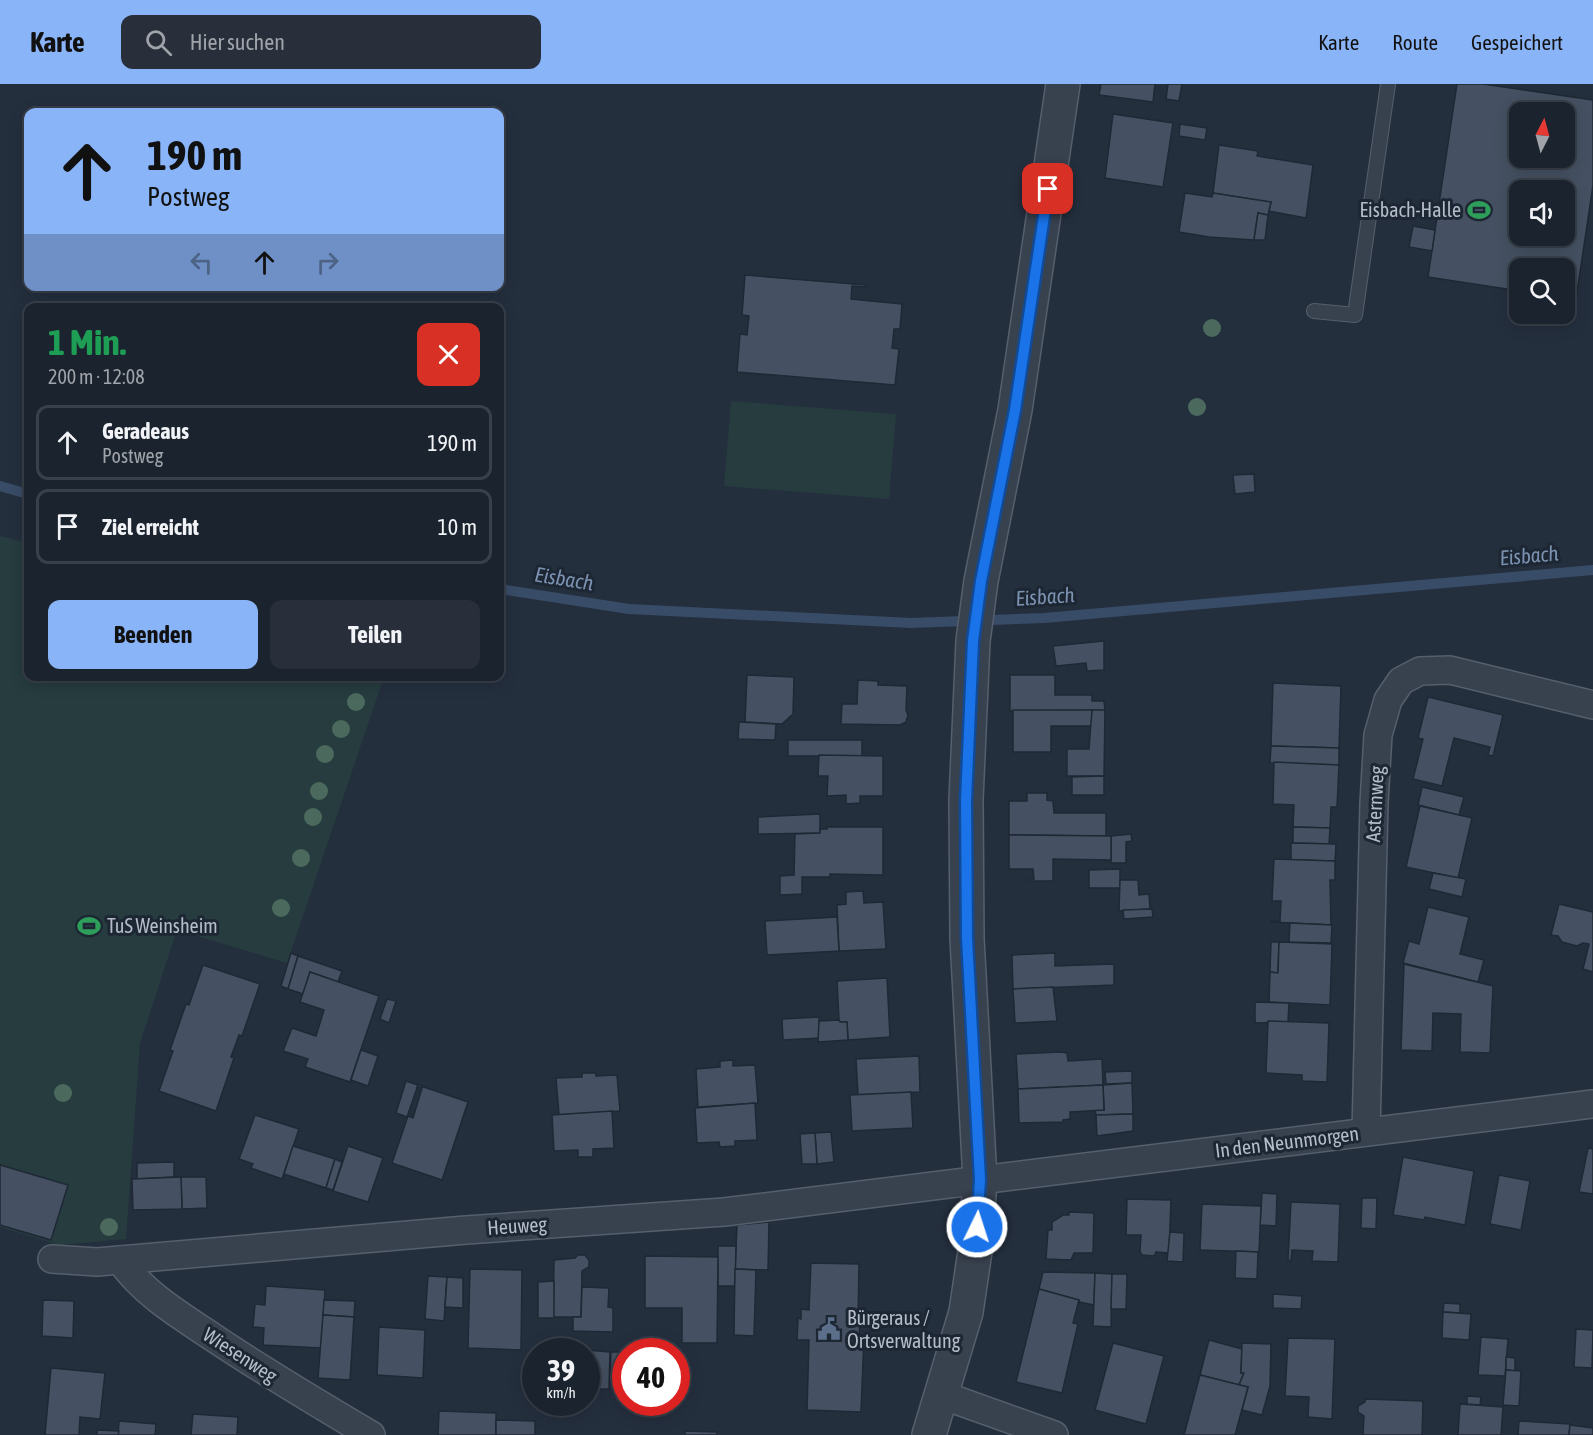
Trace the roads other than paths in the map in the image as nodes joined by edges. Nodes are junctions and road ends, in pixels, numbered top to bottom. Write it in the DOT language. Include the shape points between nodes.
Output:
graph roads {
  1 [pos="1063,84"];
  2 [pos="1388,84"];
  3 [pos="1314,311"];
  4 [pos="1593,705"];
  5 [pos="1593,1104"];
  6 [pos="1366,1132"];
  7 [pos="980,1180"];
  8 [pos="52,1259"];
  9 [pos="120,1260"];
  10 [pos="942,1395"];
  11 [pos="371,1435"];
  12 [pos="929,1435"];
  13 [pos="1054,1435"];
  1 -- 7 [label="street" via="1015,410 973,641 966,800 967,938"];
  2 -- 3 [label="lane" via="1355,315"];
  4 -- 6 [label="street, Asternweg" via="1450,670 1420,670 1401,681 1388,700 1378,735 1374,803"];
  5 -- 6 [label="street, In den Neunmorgen"];
  6 -- 7 [label="street, In den Neunmorgen"];
  7 -- 9 [label="street, Heuweg" via="724,1212"];
  7 -- 10 [label="street" via="966,1312"];
  8 -- 9 [label="street, Heuweg"];
  9 -- 11 [label="street, Wiesenweg" via="144,1289 188,1321"];
  10 -- 12 [label="street"];
  10 -- 13 [label="street"];
}
